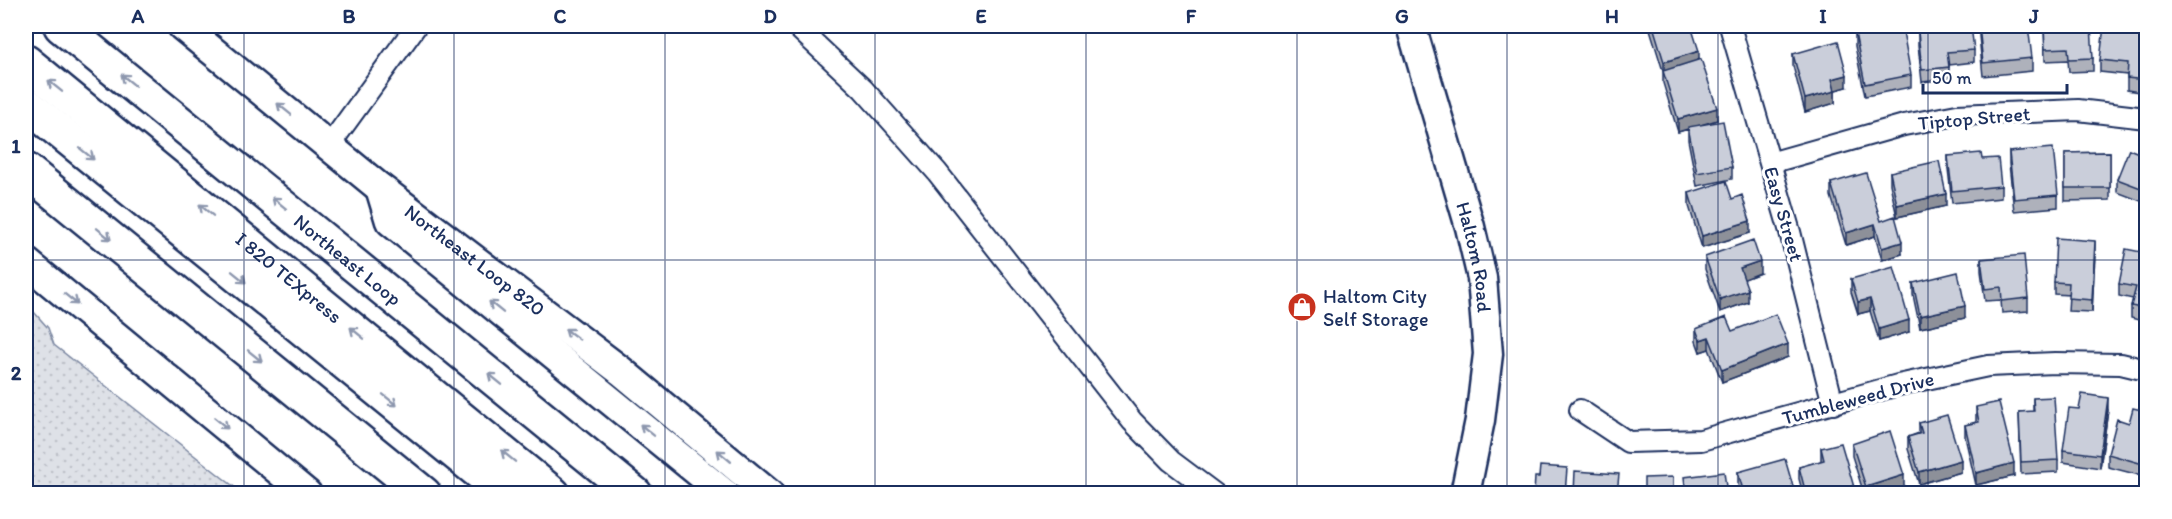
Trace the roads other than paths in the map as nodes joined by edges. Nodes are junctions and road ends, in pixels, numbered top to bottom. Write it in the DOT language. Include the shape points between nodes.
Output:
graph roads {
  1 [pos="62,26"];
  2 [pos="182,26"];
  3 [pos="416,26"];
  4 [pos="796,26"];
  5 [pos="1411,26"];
  6 [pos="1730,26"];
  7 [pos="26,62"];
  8 [pos="26,104"];
  9 [pos="2146,118"];
  10 [pos="329,146"];
  11 [pos="1770,162"];
  12 [pos="26,170"];
  13 [pos="380,188"];
  14 [pos="26,262"];
  15 [pos="2146,370"];
  16 [pos="1833,404"];
  17 [pos="1580,410"];
  18 [pos="307,494"];
  19 [pos="424,494"];
  20 [pos="506,494"];
  21 [pos="554,494"];
  22 [pos="635,494"];
  23 [pos="725,494"];
  24 [pos="769,494"];
  25 [pos="1215,494"];
  26 [pos="1465,494"];
  22 -- 1 [label="highway, Northeast Loop, one-way"];
  10 -- 2 [label="main road, Northeast Loop 820, one-way"];
  3 -- 10 [label="street"];
  4 -- 25 [label="street" via="863,89 937,172 1132,421 1171,461"];
  5 -- 26 [label="main road, Haltom Road" via="1482,278 1488,354"];
  6 -- 11 [label="street, Easy Street"];
  21 -- 7 [label="highway, I 820 TEXpress, one-way"];
  8 -- 20 [label="highway, I 820 TEXpress, one-way"];
  9 -- 11 [label="street, Tiptop Street" via="2078,110 1957,115 1904,125"];
  10 -- 13 [label="main road, Northeast Loop 820"];
  11 -- 16 [label="street, Easy Street"];
  12 -- 19 [label="highway, one-way"];
  23 -- 13 [label="main road, one-way" via="390,221"];
  24 -- 13 [label="main road, Northeast Loop 820, one-way" via="621,371"];
  14 -- 18 [label="main road, one-way"];
  15 -- 16 [label="street, Tumbleweed Drive" via="2121,364 1988,366"];
  16 -- 17 [label="street, Tumbleweed Drive" via="1691,441 1628,442"];
}
